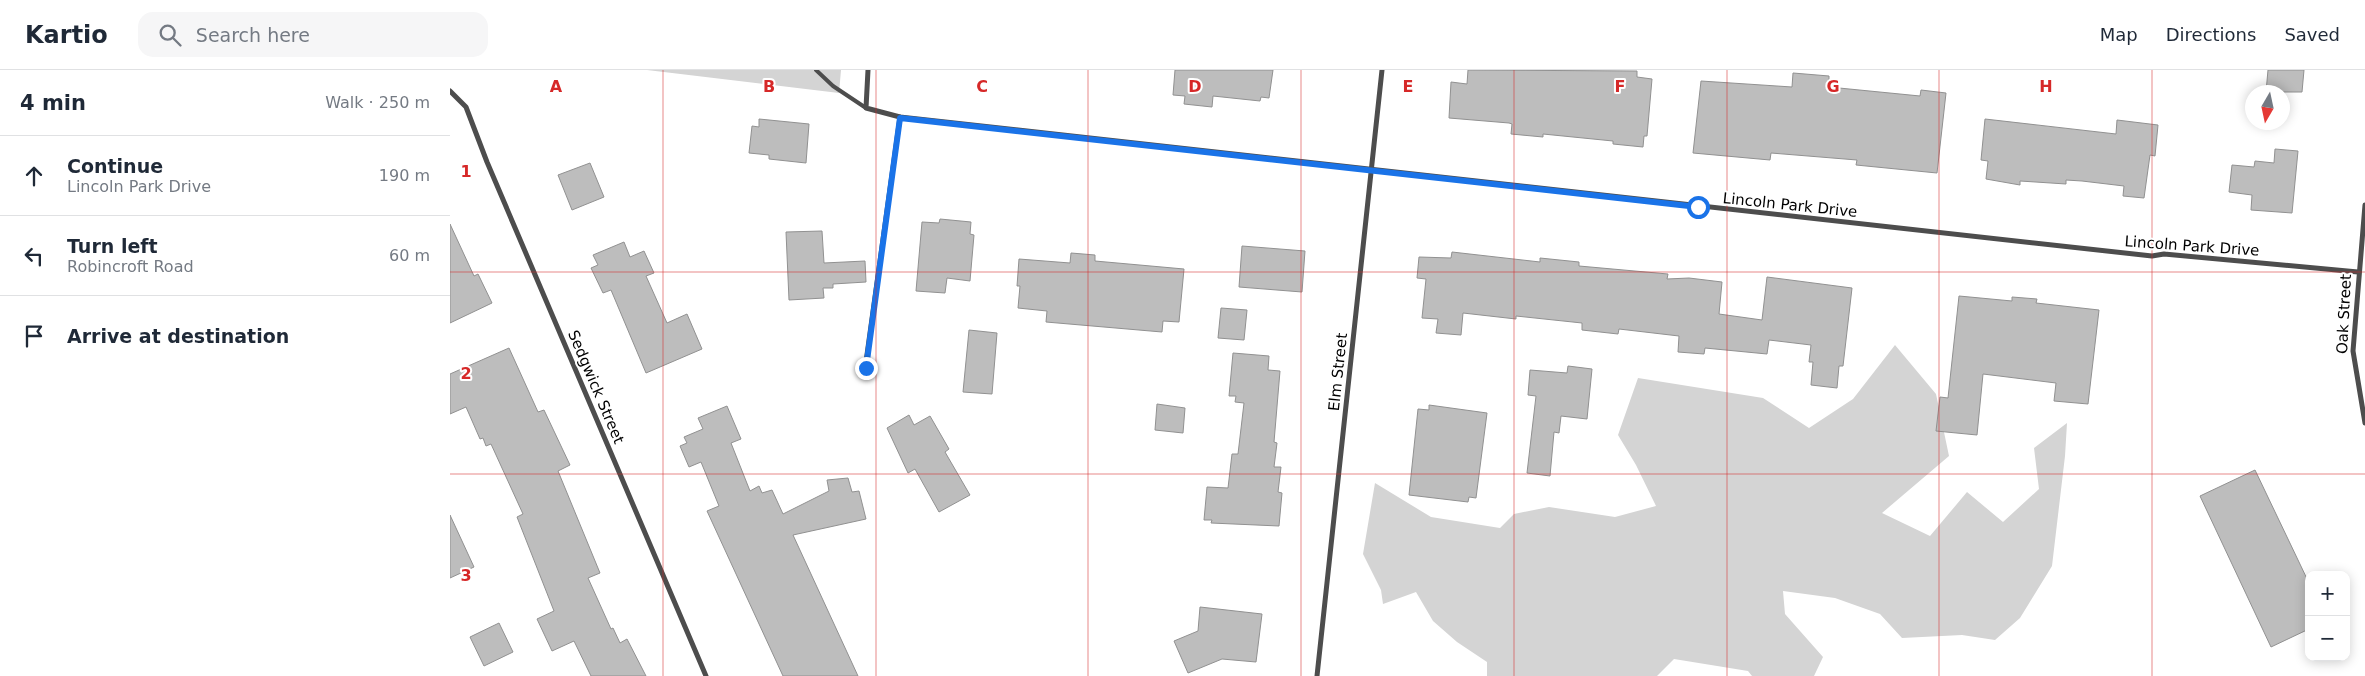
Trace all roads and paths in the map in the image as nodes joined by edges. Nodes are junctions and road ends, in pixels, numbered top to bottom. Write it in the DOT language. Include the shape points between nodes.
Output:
graph roads {
  1 [pos="816,70"];
  2 [pos="868,70"];
  3 [pos="1382,70"];
  4 [pos="450,91"];
  5 [pos="866,108"];
  6 [pos="900,118"];
  7 [pos="1372,169"];
  8 [pos="2365,205"];
  9 [pos="2358,272"];
  10 [pos="866,368"];
  11 [pos="2365,423"];
  12 [pos="706,676"];
  13 [pos="1317,676"];
  1 -- 5 [label="lane, Lincoln Park Drive"];
  2 -- 5 [label="street"];
  3 -- 7 [label="street, Elm Street"];
  4 -- 12 [label="street, Sedgwick Street" via="466,107"];
  5 -- 6 [label="street, Lincoln Park Drive"];
  6 -- 7 [label="street, Lincoln Park Drive"];
  6 -- 10 [label="street"];
  7 -- 9 [label="street, Lincoln Park Drive" via="2152,256 2164,254"];
  7 -- 13 [label="street, Elm Street"];
  8 -- 9 [label="street, Oak Street"];
  9 -- 11 [label="street, Oak Street" via="2353,351"];
}
